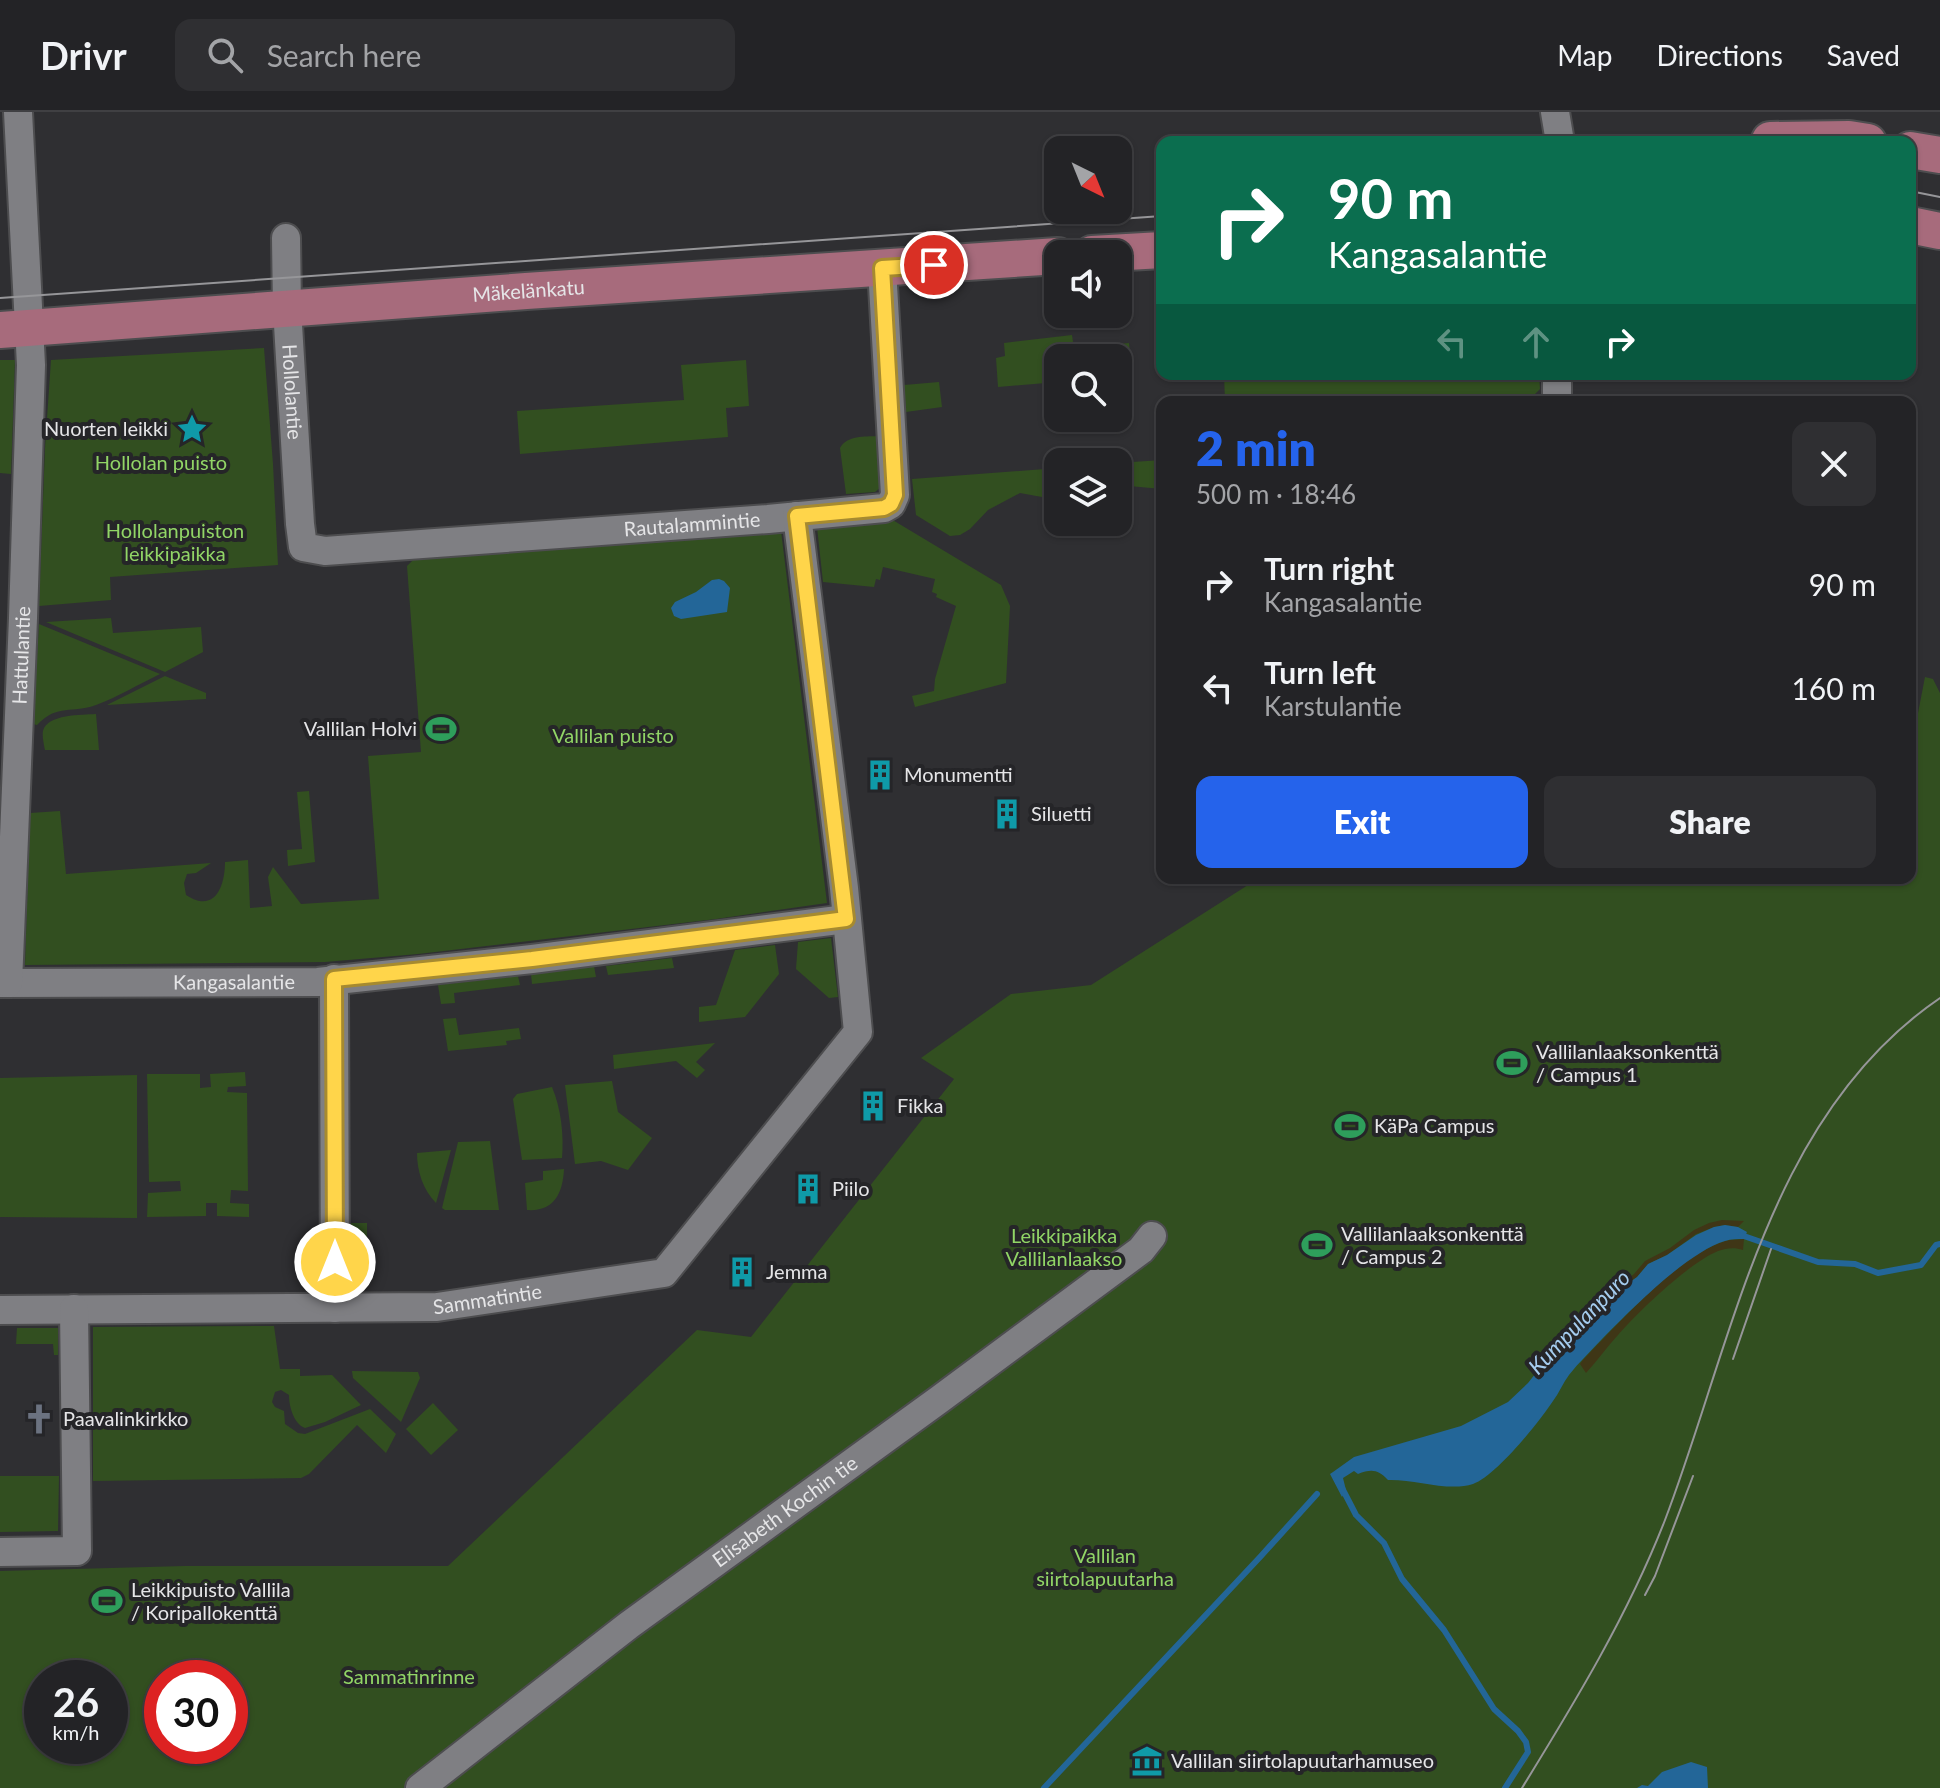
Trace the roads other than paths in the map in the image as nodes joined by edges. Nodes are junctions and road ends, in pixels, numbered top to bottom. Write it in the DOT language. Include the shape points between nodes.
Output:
graph roads {
  1 [pos="18,112"];
  2 [pos="1555,112"];
  3 [pos="1770,131"];
  4 [pos="1559,136"];
  5 [pos="1806,136"];
  6 [pos="1916,151"];
  7 [pos="1940,155"];
  8 [pos="1916,226"];
  9 [pos="1940,231"];
  10 [pos="286,238"];
  11 [pos="1156,250"];
  12 [pos="1132,252"];
  13 [pos="1044,257"];
  14 [pos="882,268"];
  15 [pos="287,308"];
  16 [pos="15,330"];
  17 [pos="797,516"];
  18 [pos="303,547"];
  19 [pos="846,919"];
  20 [pos="334,979"];
  21 [pos="4,983"];
  22 [pos="1152,1236"];
  23 [pos="335,1308"];
  24 [pos="74,1309"];
  25 [pos="0,1310"];
  26 [pos="0,1552"];
  27 [pos="420,1788"];
  1 -- 16 [label="street, Hattulantie" via="26,256"];
  2 -- 4 [label="street"];
  3 -- 5 [label="main road"];
  6 -- 7 [label="main road"];
  8 -- 9 [label="main road"];
  10 -- 15 [label="street, Hollolantie"];
  11 -- 12 [label="main road"];
  13 -- 14 [label="main road, Mäkelänkatu"];
  14 -- 15 [label="main road, Mäkelänkatu"];
  14 -- 17 [label="street, Rautalammintie" via="895,495 884,508"];
  15 -- 16 [label="main road, Mäkelänkatu"];
  15 -- 18 [label="street, Hollolantie"];
  16 -- 21 [label="street, Hattulantie" via="31,365"];
  17 -- 18 [label="street, Rautalammintie" via="325,551"];
  17 -- 19 [label="street"];
  19 -- 20 [label="street, Kangasalantie"];
  19 -- 23 [label="street, Sammatintie" via="858,1032 664,1273 437,1307"];
  20 -- 21 [label="street, Kangasalantie"];
  20 -- 23 [label="street"];
  22 -- 27 [label="street, Elisabeth Kochin tie" via="1141,1250 629,1625"];
  23 -- 24 [label="street, Sammatintie"];
  24 -- 25 [label="street, Sammatintie"];
  24 -- 26 [label="street" via="77,1551"];
}
